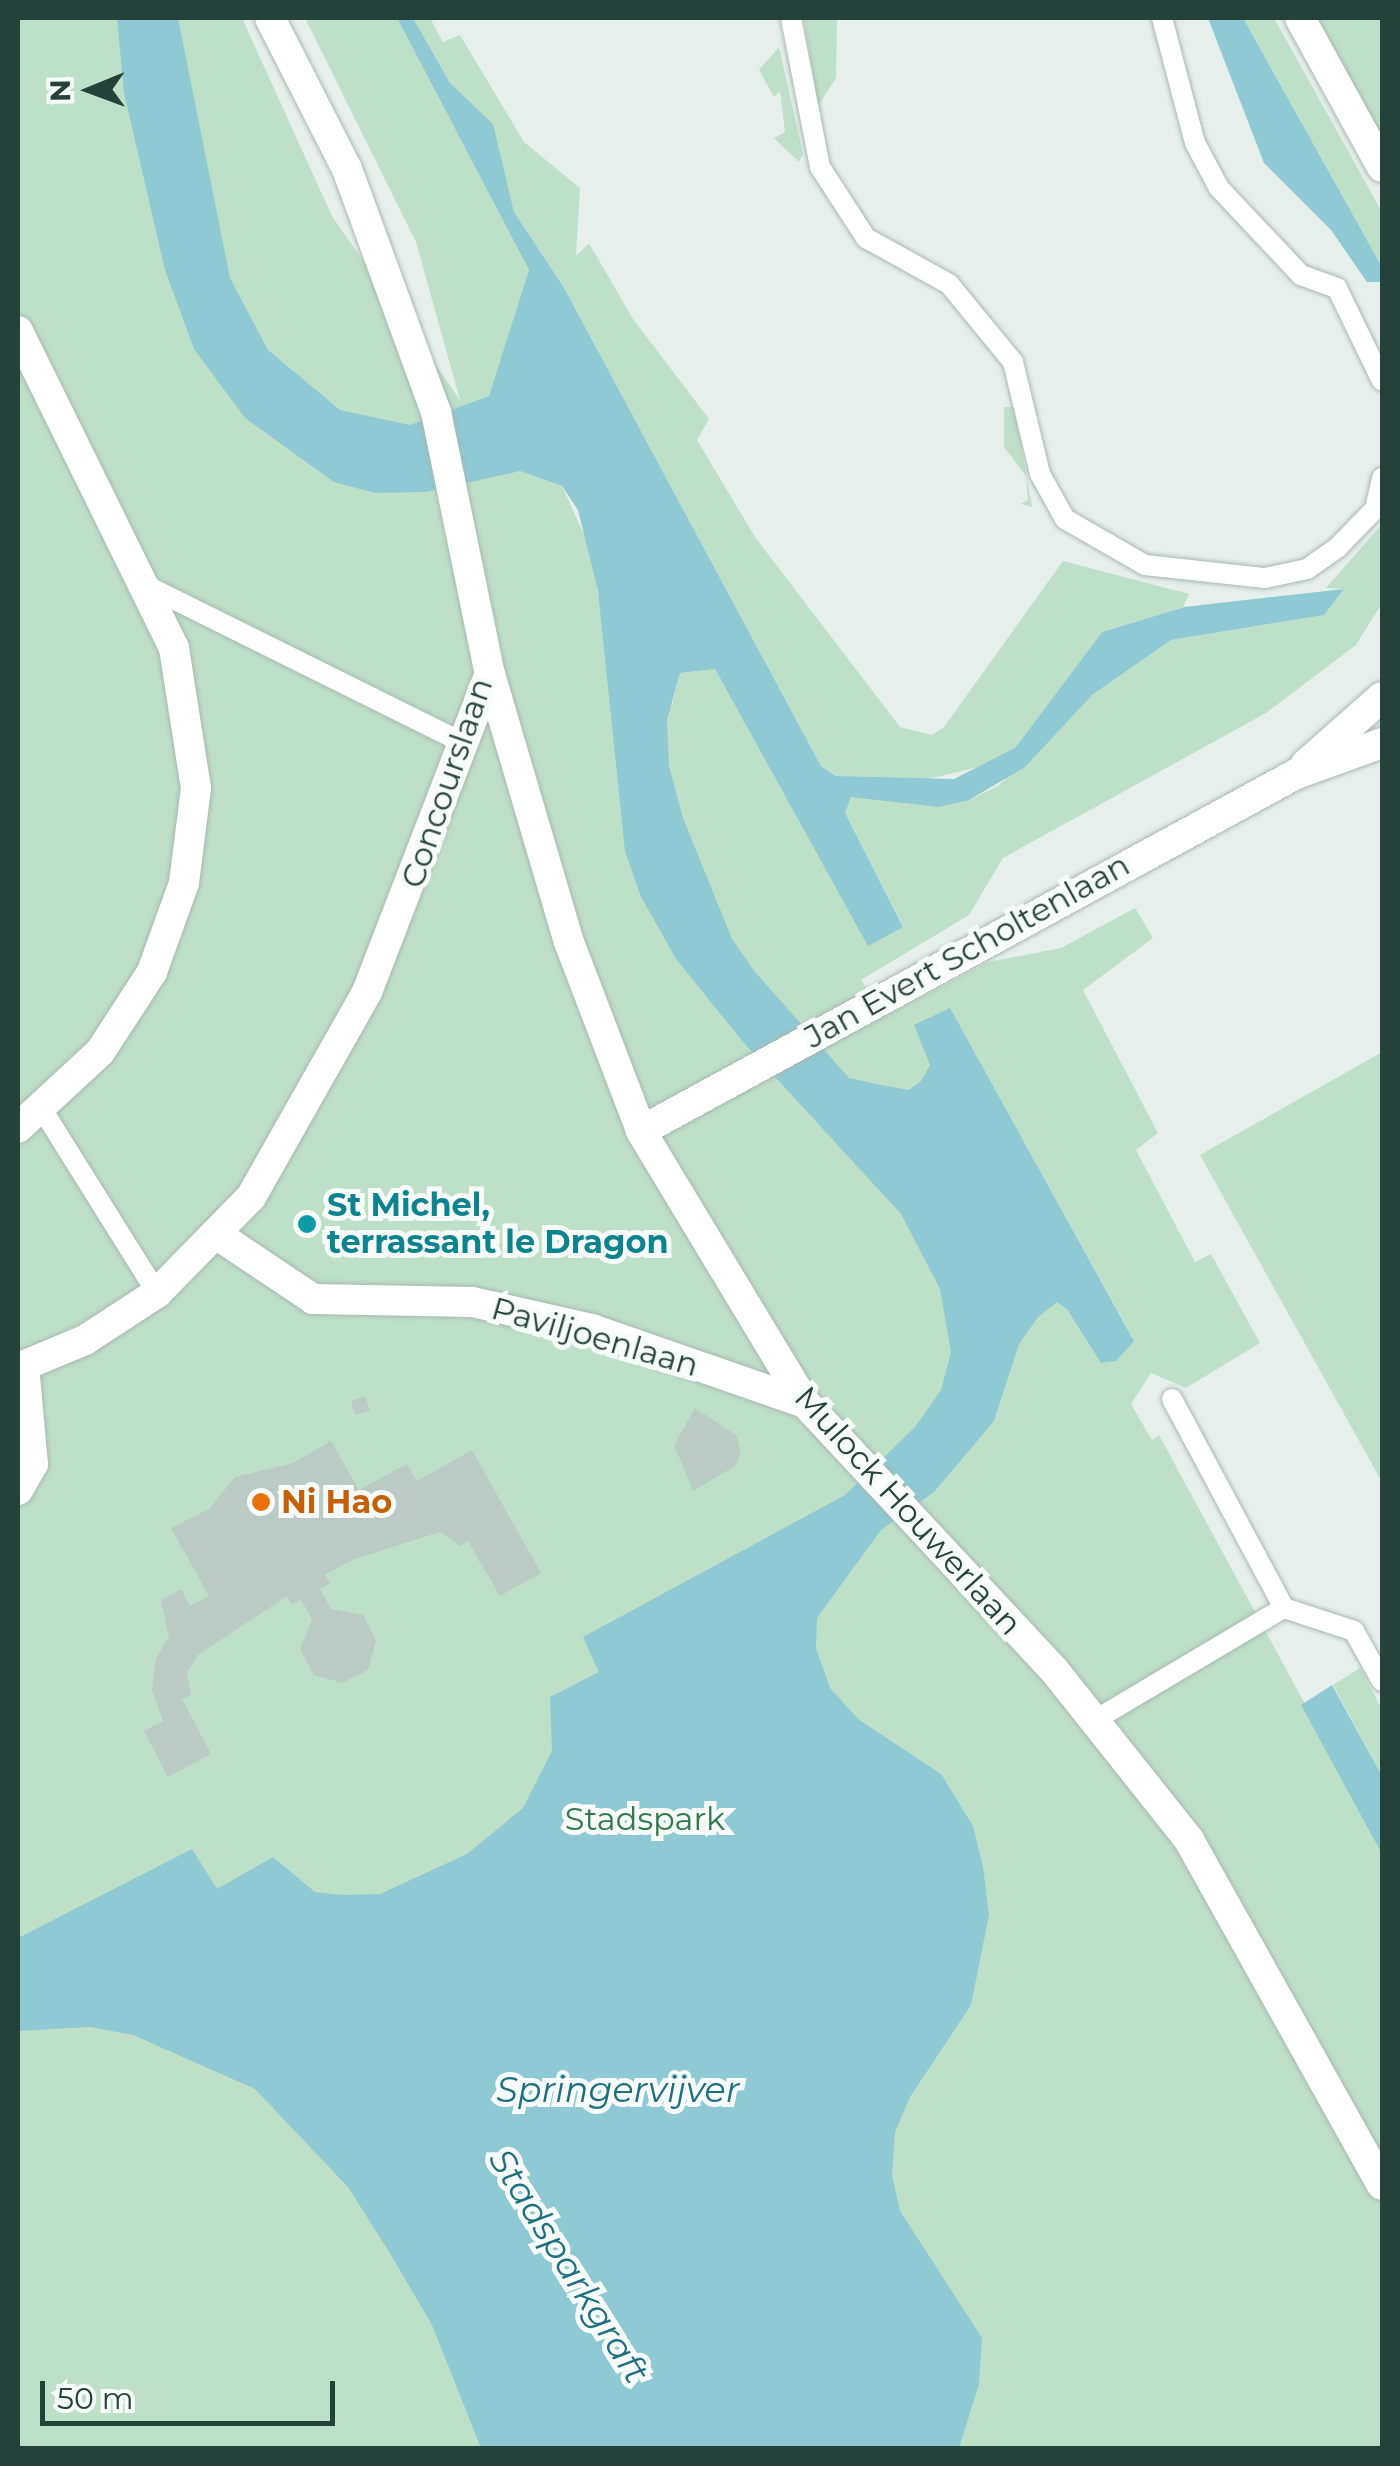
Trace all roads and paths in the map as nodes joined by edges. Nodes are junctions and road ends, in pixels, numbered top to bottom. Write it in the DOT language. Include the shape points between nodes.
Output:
graph roads {
  1 [pos="270,18"];
  2 [pos="791,18"];
  3 [pos="1162,18"];
  4 [pos="1300,18"];
  5 [pos="1382,167"];
  6 [pos="18,331"];
  7 [pos="1382,381"];
  8 [pos="1382,478"];
  9 [pos="147,586"];
  10 [pos="490,674"];
  11 [pos="1382,697"];
  12 [pos="1382,743"];
  13 [pos="464,744"];
  14 [pos="1296,774"];
  15 [pos="30,1118"];
  16 [pos="641,1130"];
  17 [pos="219,1236"];
  18 [pos="157,1292"];
  19 [pos="21,1366"];
  20 [pos="1172,1399"];
  21 [pos="805,1402"];
  22 [pos="18,1490"];
  23 [pos="1284,1608"];
  24 [pos="1382,1681"];
  25 [pos="1095,1720"];
  26 [pos="1382,2185"];
  1 -- 10 [label="street, Concourslaan" via="347,169 436,412"];
  2 -- 8 [label="lane" via="820,167 866,238 949,284 1013,362 1040,474 1065,520 1145,565 1264,578 1307,568 1338,547 1375,509"];
  3 -- 7 [label="lane" via="1195,143 1219,188 1301,275 1337,288"];
  4 -- 5 [label="street"];
  6 -- 9 [label="street"];
  9 -- 13 [label="lane"];
  9 -- 15 [label="street" via="174,648 194,740 184,883 128,1014"];
  10 -- 13 [label="street, Concourslaan"];
  10 -- 16 [label="street, Mulock Houwerlaan" via="569,942"];
  11 -- 14 [label="street, Jan Evert Scholtenlaan"];
  12 -- 14 [label="street, Jan Evert Scholtenlaan"];
  13 -- 17 [label="street, Concourslaan" via="367,992 251,1197"];
  14 -- 16 [label="street, Jan Evert Scholtenlaan"];
  15 -- 18 [label="lane"];
  16 -- 21 [label="street, Mulock Houwerlaan"];
  17 -- 18 [label="street, Concourslaan"];
  17 -- 21 [label="street, Paviljoenlaan" via="273,1279 313,1299 472,1302 592,1329"];
  18 -- 19 [label="street, Concourslaan" via="85,1340"];
  19 -- 22 [label="street" via="32,1464"];
  20 -- 23 [label="lane"];
  21 -- 25 [label="street, Mulock Houwerlaan"];
  23 -- 24 [label="lane" via="1354,1631"];
  23 -- 25 [label="lane"];
  25 -- 26 [label="street, Mulock Houwerlaan" via="1188,1840"];
}
